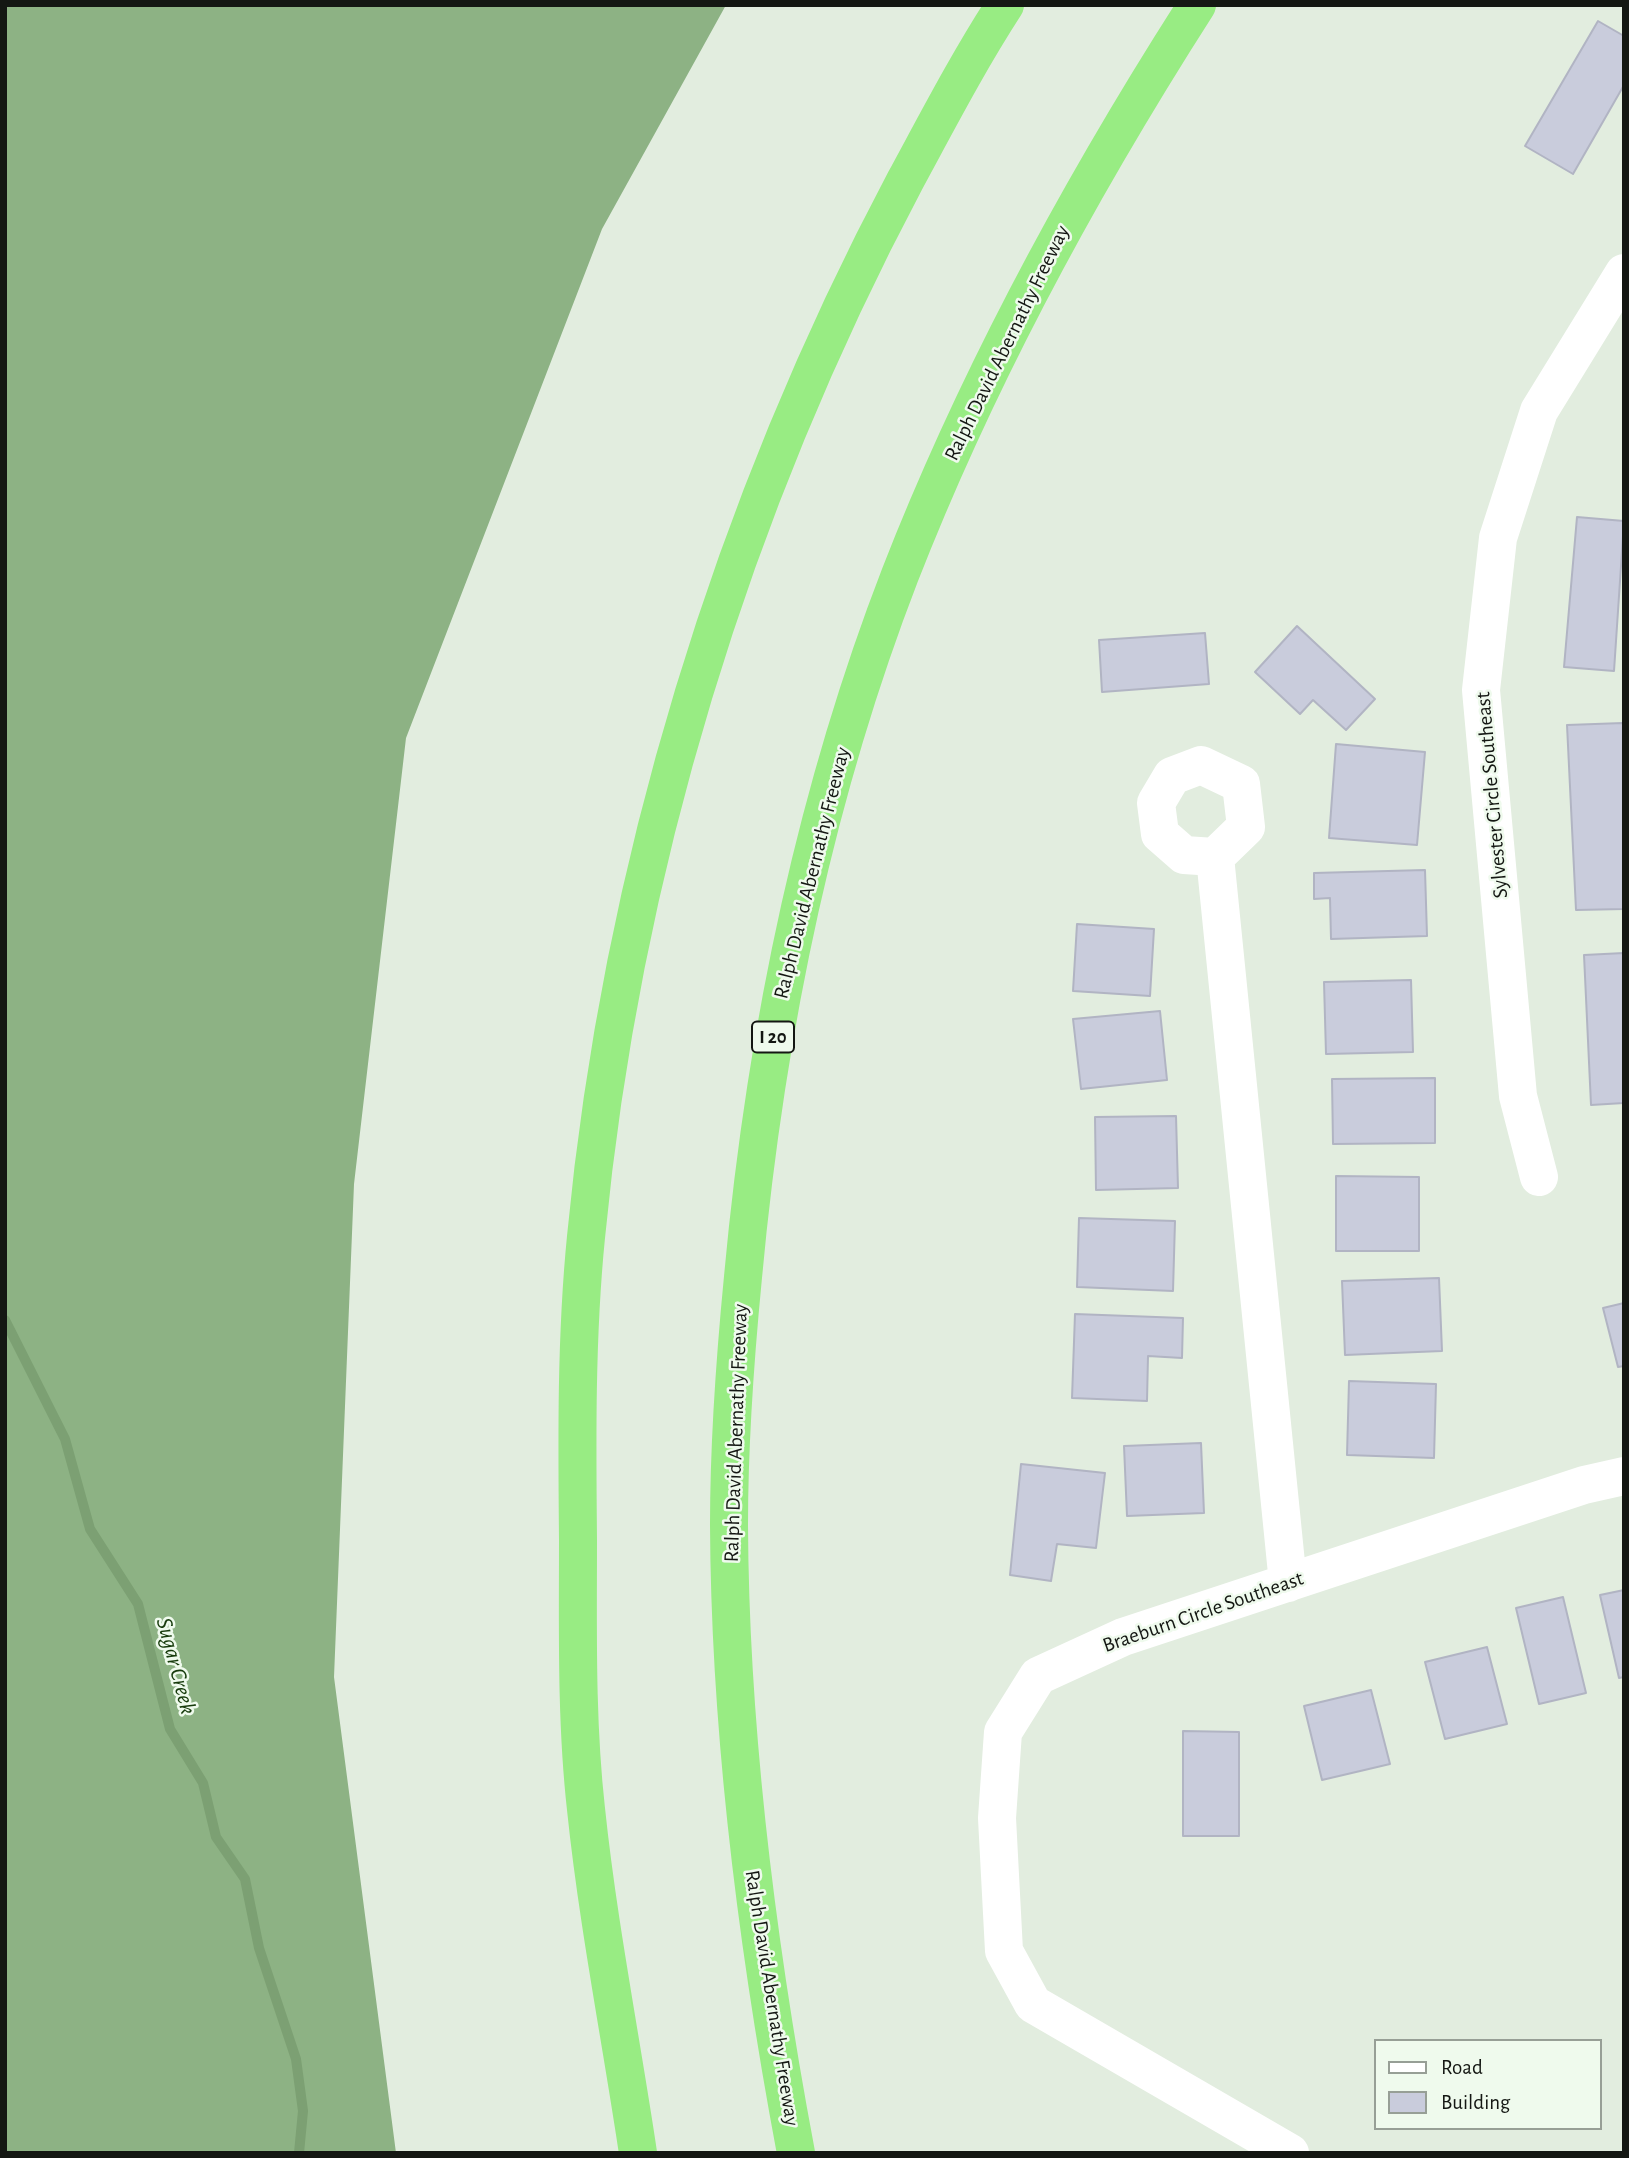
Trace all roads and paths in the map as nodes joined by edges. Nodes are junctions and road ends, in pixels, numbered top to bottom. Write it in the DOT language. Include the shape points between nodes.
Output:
graph roads {
  1 [pos="1005,5"];
  2 [pos="1197,5"];
  3 [pos="1624,272"];
  4 [pos="1215,857"];
  5 [pos="1539,1177"];
  6 [pos="1624,1476"];
  7 [pos="1287,1583"];
  8 [pos="638,2153"];
  9 [pos="796,2153"];
  10 [pos="1290,2153"];
  1 -- 8 [label="highway" via="860,266 789,427 733,576 679,741 642,886 610,1058 585,1239 577,1428 578,1647 585,1807"];
  2 -- 9 [label="highway, Ralph David Abernathy Freeway / I 20" via="1131,107 1047,256 971,407 900,576 853,709 774,1026 754,1158 737,1345 729,1522 735,1690 751,1869"];
  3 -- 5 [label="street, Sylvester Circle Southeast" via="1539,411 1498,538 1481,690 1518,1096"];
  4 -- 7 [label="street"];
  6 -- 7 [label="street, Braeburn Circle Southeast" via="1584,1485"];
  7 -- 10 [label="street, Braeburn Circle Southeast" via="1123,1637 1038,1676 1003,1732 997,1818 1004,1951 1033,2004"];
}
